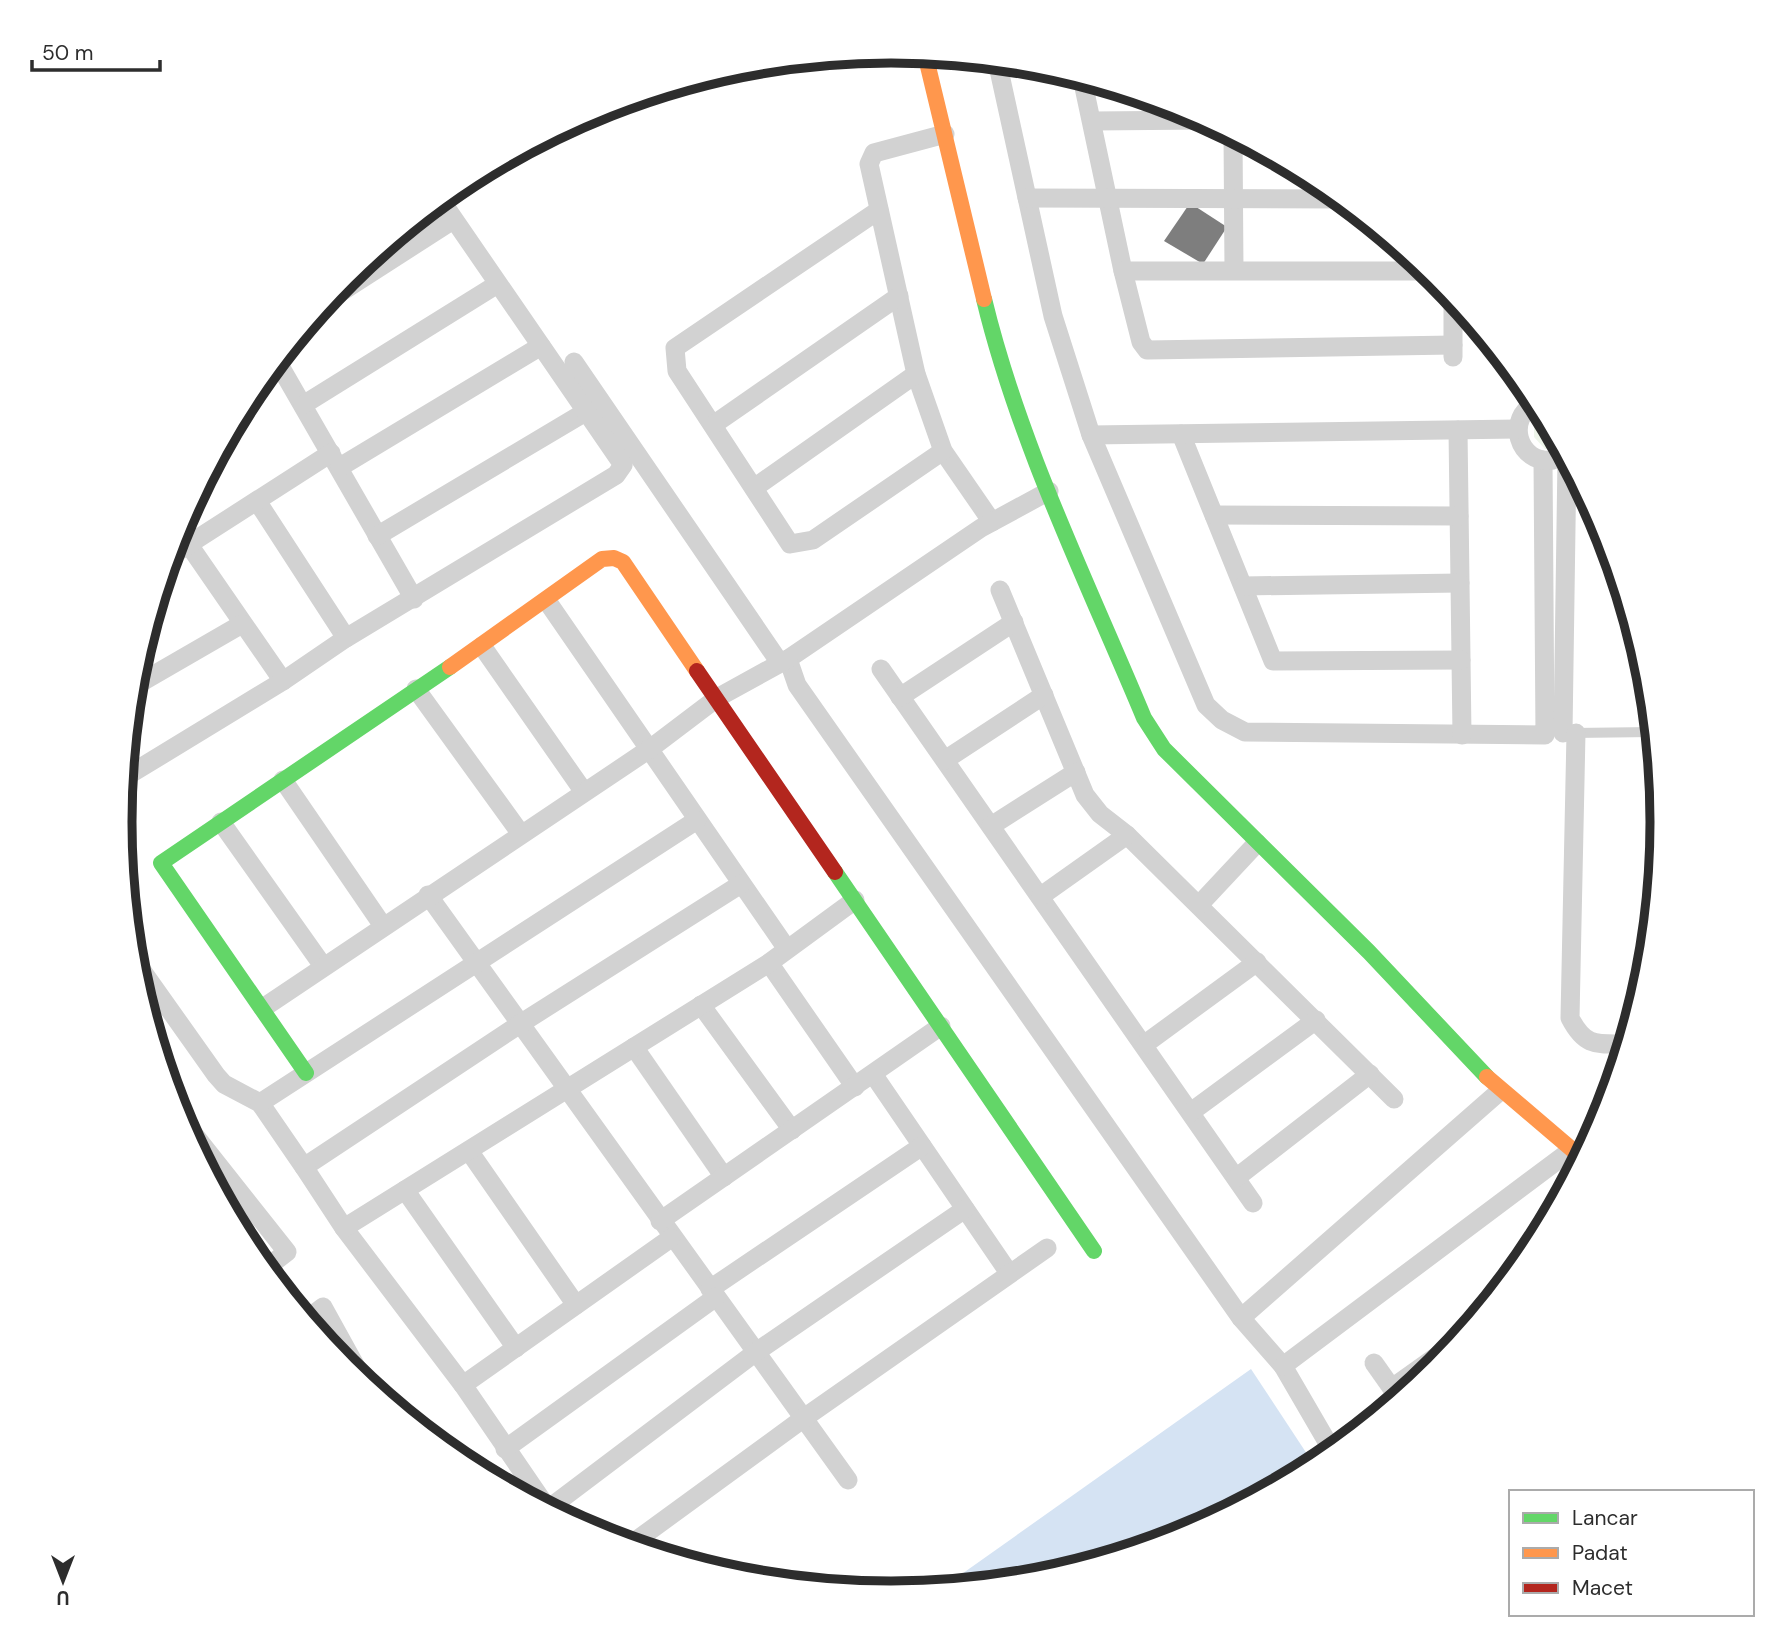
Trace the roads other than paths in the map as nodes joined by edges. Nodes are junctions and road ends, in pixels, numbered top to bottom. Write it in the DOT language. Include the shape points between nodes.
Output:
graph roads {
  1 [pos="928,64"];
  2 [pos="999,71"];
  3 [pos="1085,88"];
  4 [pos="1179,120"];
  5 [pos="1093,121"];
  6 [pos="945,134"];
  7 [pos="1233,144"];
  8 [pos="1109,196"];
  9 [pos="1027,198"];
  10 [pos="1234,198"];
  11 [pos="1324,199"];
  12 [pos="445,208"];
  13 [pos="879,210"];
  14 [pos="453,220"];
  15 [pos="1234,270"];
  16 [pos="1123,271"];
  17 [pos="1413,271"];
  18 [pos="359,281"];
  19 [pos="496,285"];
  20 [pos="900,296"];
  21 [pos="1453,312"];
  22 [pos="541,346"];
  23 [pos="573,362"];
  24 [pos="282,370"];
  25 [pos="916,374"];
  26 [pos="303,405"];
  27 [pos="1527,409"];
  28 [pos="587,411"];
  29 [pos="713,425"];
  30 [pos="1517,429"];
  31 [pos="1458,430"];
  32 [pos="1181,433"];
  33 [pos="1091,435"];
  34 [pos="943,451"];
  35 [pos="1556,458"];
  36 [pos="335,460"];
  37 [pos="1544,460"];
  38 [pos="1566,475"];
  39 [pos="754,488"];
  40 [pos="1049,491"];
  41 [pos="257,501"];
  42 [pos="1214,515"];
  43 [pos="1459,516"];
  44 [pos="992,522"];
  45 [pos="189,533"];
  46 [pos="377,536"];
  47 [pos="187,540"];
  48 [pos="1460,583"];
  49 [pos="1243,586"];
  50 [pos="1000,590"];
  51 [pos="414,599"];
  52 [pos="547,601"];
  53 [pos="1014,622"];
  54 [pos="242,624"];
  55 [pos="346,639"];
  56 [pos="482,646"];
  57 [pos="1461,660"];
  58 [pos="784,661"];
  59 [pos="881,669"];
  60 [pos="146,679"];
  61 [pos="283,681"];
  62 [pos="416,689"];
  63 [pos="1044,695"];
  64 [pos="900,697"];
  65 [pos="717,698"];
  66 [pos="1645,732"];
  67 [pos="1561,733"];
  68 [pos="1462,735"];
  69 [pos="651,748"];
  70 [pos="945,760"];
  71 [pos="134,772"];
  72 [pos="1076,772"];
  73 [pos="283,780"];
  74 [pos="583,792"];
  75 [pos="697,820"];
  76 [pos="221,822"];
  77 [pos="991,826"];
  78 [pos="521,834"];
  79 [pos="1127,835"];
  80 [pos="1257,843"];
  81 [pos="741,884"];
  82 [pos="428,895"];
  83 [pos="1041,896"];
  84 [pos="855,900"];
  85 [pos="1199,905"];
  86 [pos="383,926"];
  87 [pos="787,949"];
  88 [pos="769,962"];
  89 [pos="1257,962"];
  90 [pos="477,963"];
  91 [pos="323,967"];
  92 [pos="150,981"];
  93 [pos="701,1005"];
  94 [pos="263,1008"];
  95 [pos="1316,1020"];
  96 [pos="520,1024"];
  97 [pos="941,1026"];
  98 [pos="1145,1044"];
  99 [pos="1616,1044"];
  100 [pos="634,1047"];
  101 [pos="306,1073"];
  102 [pos="873,1074"];
  103 [pos="1370,1074"];
  104 [pos="855,1087"];
  105 [pos="567,1090"];
  106 [pos="1500,1091"];
  107 [pos="1394,1098"];
  108 [pos="260,1103"];
  109 [pos="1191,1112"];
  110 [pos="792,1130"];
  111 [pos="922,1146"];
  112 [pos="207,1151"];
  113 [pos="468,1151"];
  114 [pos="1574,1153"];
  115 [pos="1573,1156"];
  116 [pos="304,1167"];
  117 [pos="724,1177"];
  118 [pos="1236,1178"];
  119 [pos="405,1190"];
  120 [pos="1253,1203"];
  121 [pos="965,1209"];
  122 [pos="344,1228"];
  123 [pos="666,1229"];
  124 [pos="1047,1248"];
  125 [pos="1094,1251"];
  126 [pos="273,1262"];
  127 [pos="1009,1273"];
  128 [pos="713,1293"];
  129 [pos="576,1305"];
  130 [pos="314,1314"];
  131 [pos="1241,1318"];
  132 [pos="516,1348"];
  133 [pos="346,1350"];
  134 [pos="756,1352"];
  135 [pos="1374,1363"];
  136 [pos="1283,1366"];
  137 [pos="463,1385"];
  138 [pos="1393,1391"];
  139 [pos="804,1418"];
  140 [pos="1327,1443"];
  141 [pos="505,1449"];
  142 [pos="848,1480"];
  143 [pos="536,1493"];
  144 [pos="556,1503"];
  145 [pos="640,1538"];
  1 -- 6 [label="street"];
  2 -- 9 [label="street"];
  3 -- 5 [label="street"];
  4 -- 5 [label="street"];
  5 -- 8 [label="street"];
  6 -- 13 [label="street" via="874,153 869,164"];
  6 -- 40 [label="street" via="1001,369"];
  7 -- 10 [label="street"];
  8 -- 9 [label="street"];
  8 -- 10 [label="street"];
  8 -- 16 [label="street"];
  9 -- 33 [label="street" via="1053,316"];
  10 -- 11 [label="street"];
  10 -- 15 [label="street"];
  12 -- 14 [label="street"];
  13 -- 20 [label="street"];
  13 -- 29 [label="street" via="675,348 677,371"];
  14 -- 18 [label="street"];
  14 -- 19 [label="street"];
  15 -- 16 [label="street"];
  15 -- 17 [label="street"];
  16 -- 21 [label="street" via="1141,342 1147,349 1453,352"];
  19 -- 22 [label="street"];
  19 -- 26 [label="street"];
  20 -- 25 [label="street"];
  20 -- 29 [label="street"];
  22 -- 28 [label="street"];
  22 -- 36 [label="street"];
  23 -- 58 [label="street"];
  24 -- 26 [label="street"];
  25 -- 34 [label="street"];
  25 -- 39 [label="street"];
  26 -- 36 [label="street"];
  27 -- 30 [label="street"];
  28 -- 46 [label="street"];
  28 -- 51 [label="street" via="623,465 616,475"];
  29 -- 39 [label="street"];
  30 -- 31 [label="street"];
  30 -- 37 [label="street" via="1523,448"];
  31 -- 32 [label="street"];
  31 -- 43 [label="street"];
  32 -- 33 [label="street"];
  32 -- 42 [label="street"];
  33 -- 68 [label="street" via="1206,705 1222,720 1245,732"];
  34 -- 39 [label="street" via="802,544 790,544"];
  34 -- 44 [label="street"];
  35 -- 37 [label="street"];
  36 -- 41 [label="street"];
  36 -- 46 [label="street"];
  37 -- 67 [label="street"];
  38 -- 67 [label="street"];
  40 -- 44 [label="street"];
  40 -- 80 [label="street" via="1144,718 1164,749"];
  41 -- 45 [label="street"];
  41 -- 55 [label="street"];
  42 -- 43 [label="street"];
  42 -- 49 [label="street"];
  43 -- 48 [label="street"];
  44 -- 58 [label="street"];
  46 -- 51 [label="street"];
  47 -- 54 [label="street"];
  48 -- 49 [label="street"];
  48 -- 57 [label="street"];
  49 -- 57 [label="street" via="1273,661"];
  50 -- 53 [label="street"];
  51 -- 55 [label="street"];
  52 -- 56 [label="street"];
  52 -- 65 [label="street" via="602,559 622,562"];
  52 -- 69 [label="street"];
  53 -- 63 [label="street"];
  53 -- 64 [label="street"];
  54 -- 60 [label="street"];
  54 -- 61 [label="street"];
  55 -- 61 [label="street"];
  56 -- 62 [label="street"];
  56 -- 74 [label="street"];
  57 -- 68 [label="street"];
  58 -- 65 [label="street"];
  58 -- 131 [label="street"];
  59 -- 64 [label="street"];
  61 -- 71 [label="street"];
  62 -- 73 [label="street"];
  62 -- 78 [label="street"];
  63 -- 70 [label="street"];
  63 -- 72 [label="street"];
  64 -- 70 [label="street"];
  65 -- 69 [label="street"];
  65 -- 84 [label="street"];
  66 -- 67 [label="lane"];
  67 -- 68 [label="street"];
  67 -- 99 [label="street" via="1570,1018 1579,1035 1594,1044"];
  69 -- 74 [label="street"];
  69 -- 75 [label="street"];
  70 -- 77 [label="street"];
  72 -- 77 [label="street"];
  72 -- 79 [label="street" via="1100,814"];
  73 -- 76 [label="street"];
  73 -- 86 [label="street"];
  74 -- 78 [label="street"];
  75 -- 81 [label="street"];
  75 -- 90 [label="street"];
  76 -- 91 [label="street"];
  76 -- 94 [label="street" via="161,863"];
  77 -- 83 [label="street"];
  78 -- 82 [label="street"];
  79 -- 83 [label="street"];
  79 -- 85 [label="street"];
  80 -- 85 [label="street"];
  80 -- 106 [label="street" via="1369,952"];
  81 -- 87 [label="street"];
  81 -- 96 [label="street"];
  82 -- 86 [label="street"];
  82 -- 90 [label="street"];
  83 -- 98 [label="street"];
  84 -- 87 [label="street"];
  84 -- 97 [label="street"];
  85 -- 89 [label="street"];
  86 -- 91 [label="street"];
  87 -- 88 [label="street"];
  88 -- 93 [label="street"];
  88 -- 104 [label="street"];
  89 -- 95 [label="street"];
  89 -- 98 [label="street"];
  90 -- 96 [label="street"];
  90 -- 101 [label="street"];
  91 -- 94 [label="street"];
  92 -- 108 [label="street" via="224,1084"];
  93 -- 100 [label="street"];
  93 -- 110 [label="street"];
  94 -- 101 [label="street"];
  95 -- 103 [label="street"];
  95 -- 109 [label="street"];
  96 -- 105 [label="street"];
  96 -- 116 [label="street"];
  97 -- 102 [label="street"];
  97 -- 125 [label="street"];
  98 -- 109 [label="street"];
  100 -- 105 [label="street"];
  100 -- 117 [label="street"];
  101 -- 108 [label="street"];
  102 -- 104 [label="street"];
  102 -- 111 [label="street"];
  103 -- 107 [label="street"];
  103 -- 118 [label="street"];
  104 -- 110 [label="street"];
  105 -- 113 [label="street"];
  105 -- 123 [label="street"];
  106 -- 114 [label="street"];
  106 -- 131 [label="street"];
  108 -- 116 [label="street"];
  109 -- 118 [label="street"];
  110 -- 117 [label="street"];
  111 -- 121 [label="street"];
  111 -- 128 [label="street"];
  112 -- 126 [label="street" via="287,1252"];
  113 -- 119 [label="street"];
  113 -- 129 [label="street"];
  115 -- 136 [label="street"];
  116 -- 122 [label="street"];
  117 -- 123 [label="street"];
  118 -- 120 [label="street"];
  119 -- 122 [label="street"];
  119 -- 132 [label="street"];
  121 -- 127 [label="street"];
  121 -- 134 [label="street"];
  122 -- 137 [label="street"];
  123 -- 128 [label="street"];
  123 -- 129 [label="street"];
  124 -- 127 [label="street"];
  127 -- 139 [label="street"];
  128 -- 134 [label="street"];
  128 -- 141 [label="street"];
  129 -- 132 [label="street"];
  130 -- 133 [label="street" via="323,1307"];
  131 -- 136 [label="street"];
  132 -- 137 [label="street"];
  134 -- 139 [label="street"];
  134 -- 144 [label="street"];
  135 -- 138 [label="street"];
  136 -- 140 [label="street"];
  137 -- 141 [label="street"];
  139 -- 142 [label="street"];
  139 -- 145 [label="street"];
  141 -- 143 [label="street"];
}
